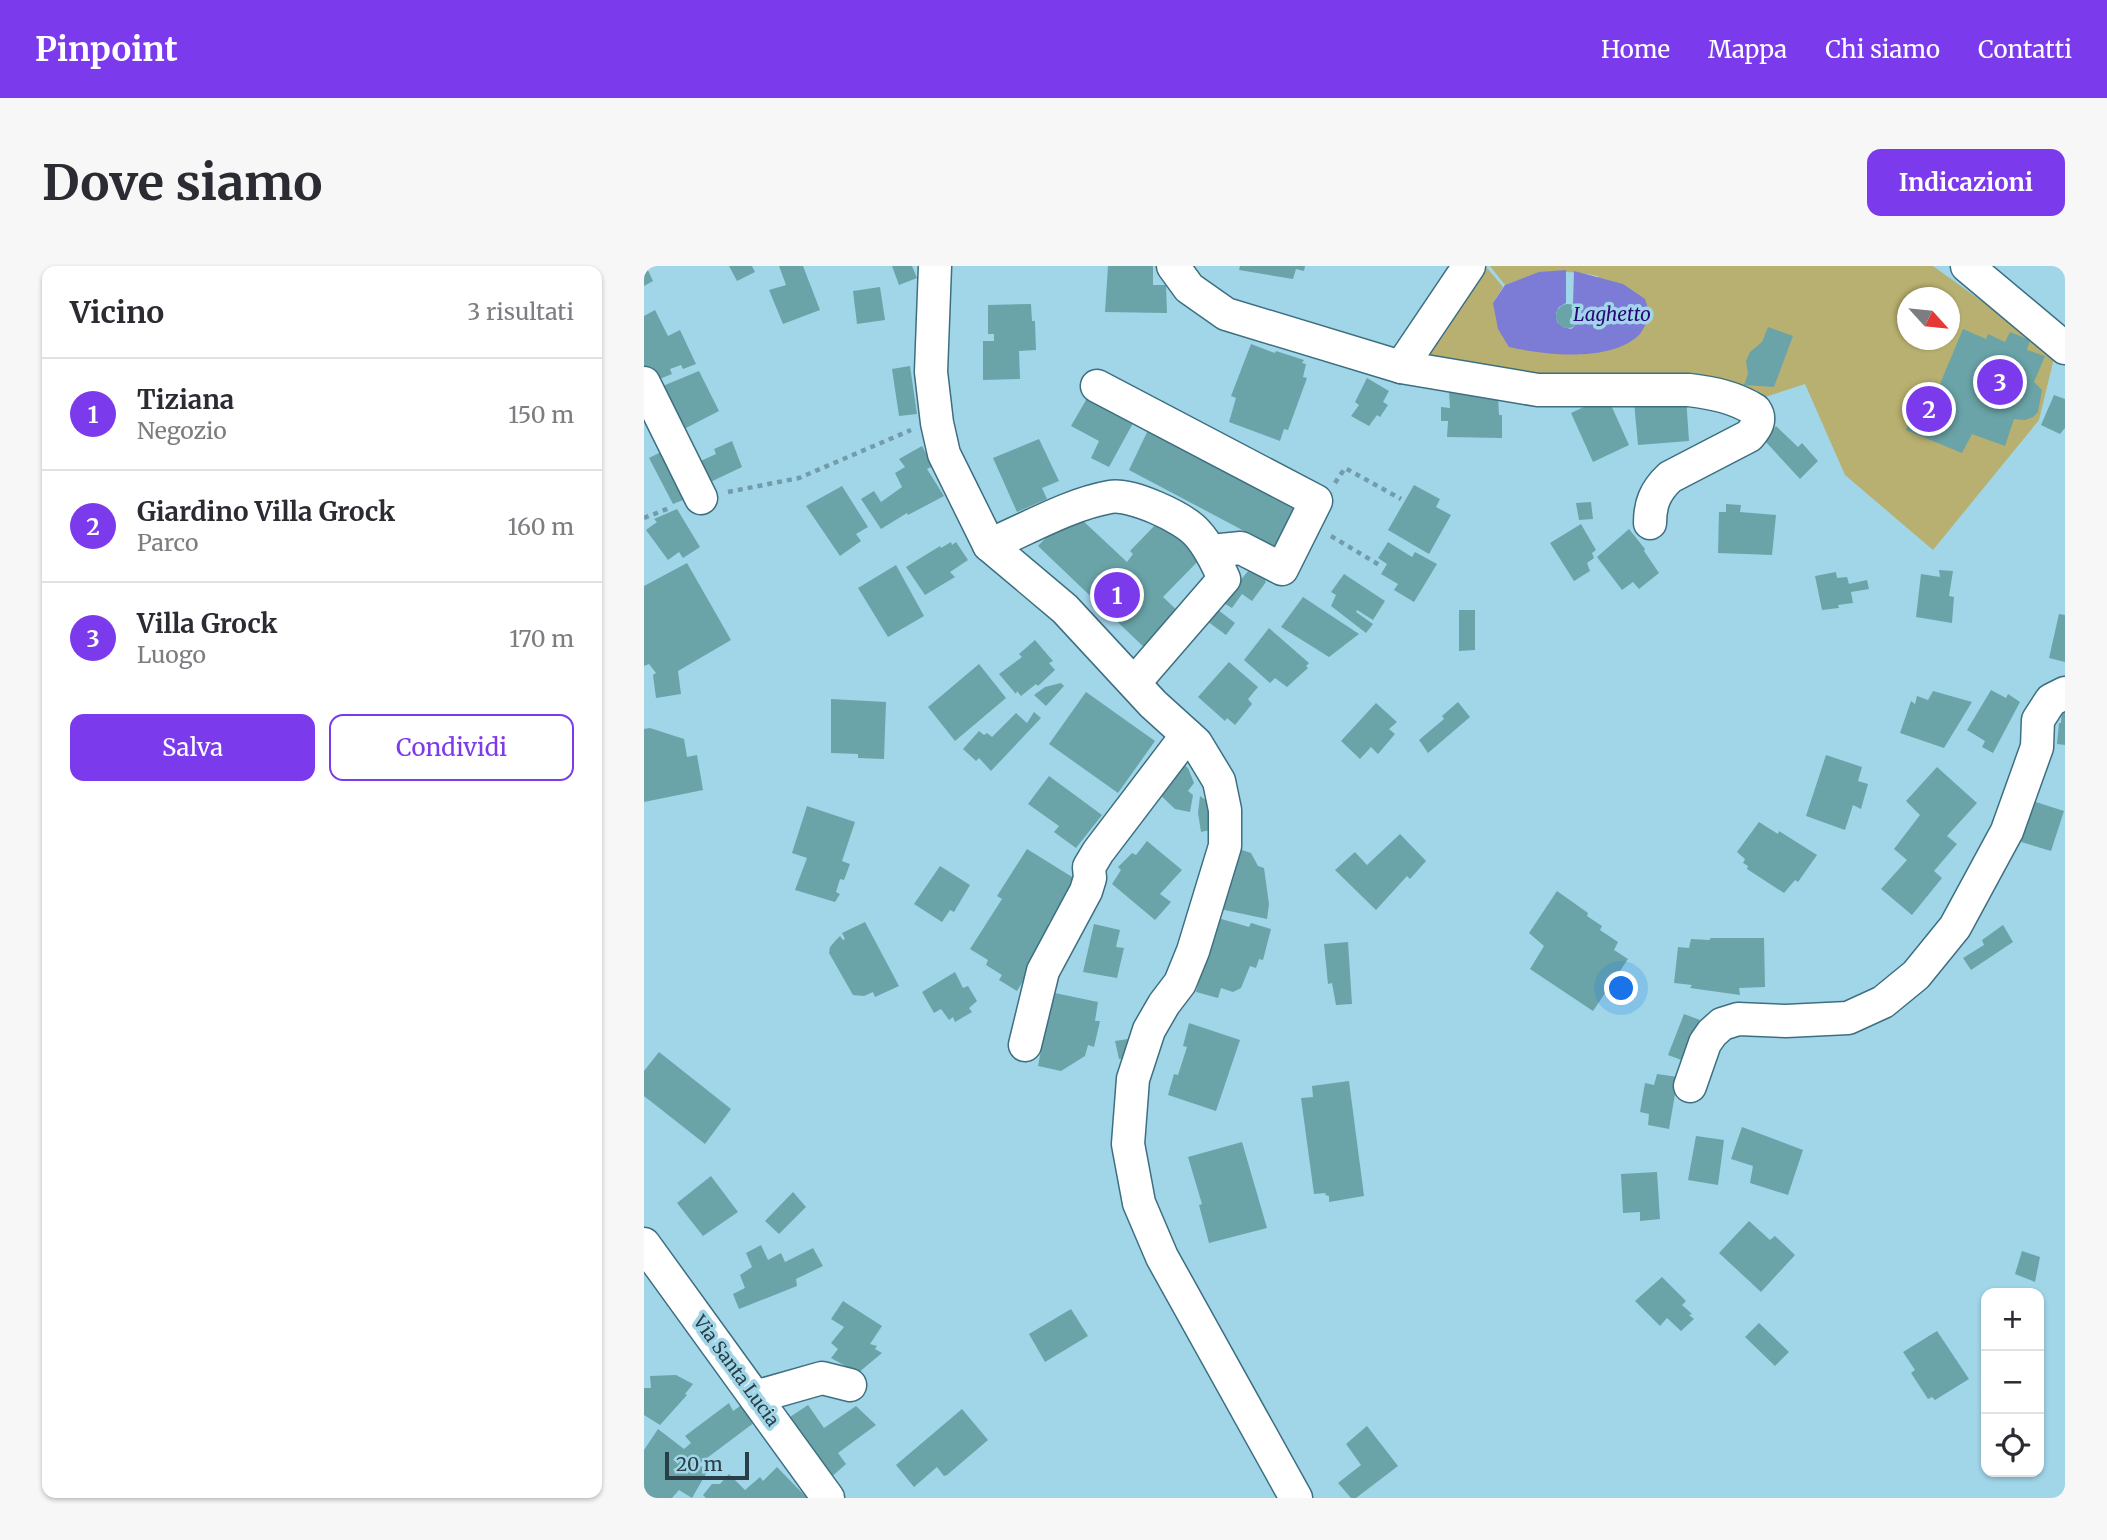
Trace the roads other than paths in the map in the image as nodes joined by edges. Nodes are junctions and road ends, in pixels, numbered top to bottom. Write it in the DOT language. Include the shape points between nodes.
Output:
graph roads {
  1 [pos="935,266"];
  2 [pos="1173,266"];
  3 [pos="1469,266"];
  4 [pos="1967,266"];
  5 [pos="2065,348"];
  6 [pos="1401,368"];
  7 [pos="644,383"];
  8 [pos="1097,386"];
  9 [pos="701,498"];
  10 [pos="1650,523"];
  11 [pos="989,545"];
  12 [pos="1211,551"];
  13 [pos="1135,682"];
  14 [pos="2065,693"];
  15 [pos="1188,735"];
  16 [pos="1025,1045"];
  17 [pos="1689,1086"];
  18 [pos="644,1244"];
  19 [pos="850,1385"];
  20 [pos="755,1397"];
  21 [pos="828,1498"];
  22 [pos="1296,1498"];
  1 -- 11 [label="street" via="931,372 937,423 944,454"];
  2 -- 6 [label="street" via="1189,288 1226,314"];
  3 -- 6 [label="street"];
  4 -- 5 [label="street"];
  6 -- 10 [label="street" via="1538,390 1689,390 1736,400 1755,410 1758,420 1749,436 1659,487"];
  7 -- 9 [label="street"];
  8 -- 12 [label="street" via="1316,501 1282,569 1241,548"];
  11 -- 12 [label="street" via="1088,502 1113,496 1151,504 1195,530"];
  11 -- 13 [label="street" via="1065,609"];
  12 -- 13 [label="street" via="1224,579"];
  13 -- 15 [label="street"];
  14 -- 17 [label="street" via="2051,700 2038,720 2037,747 2007,831 1955,927 1916,975 1883,1002 1848,1018 1738,1019 1721,1024 1705,1043"];
  15 -- 16 [label="street" via="1090,867 1086,891 1043,971"];
  15 -- 22 [label="street" via="1219,781 1225,846 1193,951 1180,983 1149,1030 1133,1079 1128,1144 1139,1203 1162,1257"];
  18 -- 20 [label="street, Via Santa Lucia"];
  19 -- 20 [label="street" via="822,1378"];
  20 -- 21 [label="street, Via Santa Lucia"];
}
